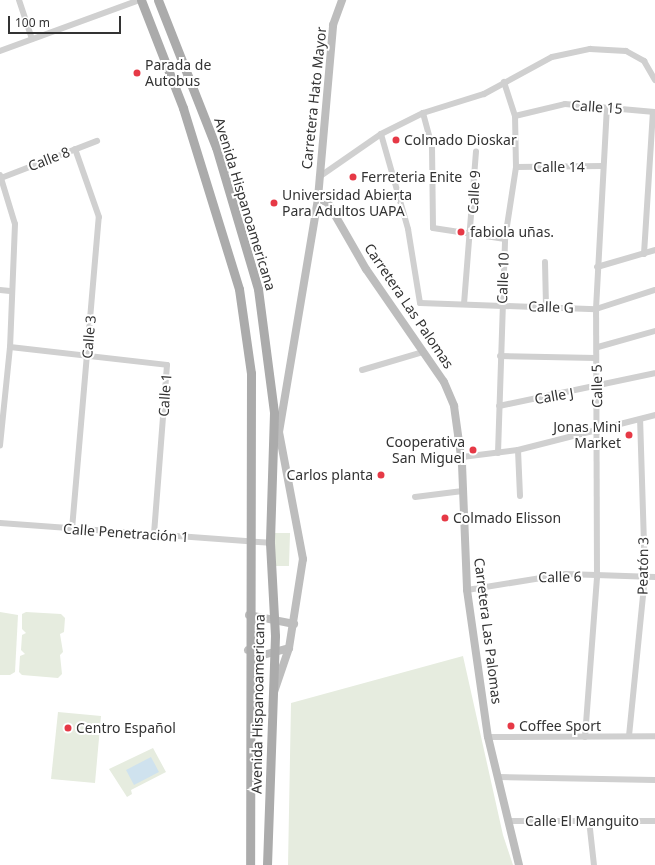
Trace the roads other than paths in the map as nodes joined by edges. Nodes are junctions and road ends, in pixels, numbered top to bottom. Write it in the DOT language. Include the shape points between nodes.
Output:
graph roads {
  1 [pos="19,0"];
  2 [pos="140,0"];
  3 [pos="158,0"];
  4 [pos="342,0"];
  5 [pos="32,39"];
  6 [pos="0,51"];
  7 [pos="653,69"];
  8 [pos="655,80"];
  9 [pos="504,82"];
  10 [pos="608,107"];
  11 [pos="654,112"];
  12 [pos="422,113"];
  13 [pos="515,116"];
  14 [pos="381,134"];
  15 [pos="97,141"];
  16 [pos="75,149"];
  17 [pos="476,151"];
  18 [pos="602,166"];
  19 [pos="516,167"];
  20 [pos="0,177"];
  21 [pos="319,177"];
  22 [pos="318,198"];
  23 [pos="471,235"];
  24 [pos="505,239"];
  25 [pos="655,250"];
  26 [pos="644,254"];
  27 [pos="545,262"];
  28 [pos="598,267"];
  29 [pos="0,290"];
  30 [pos="655,290"];
  31 [pos="10,291"];
  32 [pos="464,304"];
  33 [pos="502,305"];
  34 [pos="546,307"];
  35 [pos="596,308"];
  36 [pos="655,332"];
  37 [pos="10,347"];
  38 [pos="598,348"];
  39 [pos="424,352"];
  40 [pos="88,355"];
  41 [pos="500,356"];
  42 [pos="596,358"];
  43 [pos="362,370"];
  44 [pos="655,373"];
  45 [pos="596,388"];
  46 [pos="499,406"];
  47 [pos="655,415"];
  48 [pos="640,420"];
  49 [pos="598,432"];
  50 [pos="0,445"];
  51 [pos="518,450"];
  52 [pos="498,453"];
  53 [pos="462,457"];
  54 [pos="464,491"];
  55 [pos="520,496"];
  56 [pos="415,497"];
  57 [pos="0,523"];
  58 [pos="72,529"];
  59 [pos="154,534"];
  60 [pos="251,543"];
  61 [pos="270,543"];
  62 [pos="645,576"];
  63 [pos="597,577"];
  64 [pos="655,577"];
  65 [pos="467,590"];
  66 [pos="248,616"];
  67 [pos="275,619"];
  68 [pos="294,624"];
  69 [pos="289,648"];
  70 [pos="248,650"];
  71 [pos="275,653"];
  72 [pos="273,694"];
  73 [pos="629,736"];
  74 [pos="655,736"];
  75 [pos="488,737"];
  76 [pos="585,737"];
  77 [pos="499,777"];
  78 [pos="655,780"];
  79 [pos="589,820"];
  80 [pos="509,821"];
  81 [pos="655,821"];
  82 [pos="250,865"];
  83 [pos="267,865"];
  84 [pos="519,865"];
  85 [pos="594,865"];
  1 -- 5 [label="street"];
  2 -- 5 [label="street"];
  2 -- 60 [label="main road, Avenida Hispanoamericana" via="183,108 239,289 251,373"];
  3 -- 61 [label="main road, Avenida Hispanoamericana" via="216,147 258,289 274,412"];
  4 -- 21 [label="street, Carretera Hato Mayor" via="333,25"];
  5 -- 6 [label="street"];
  7 -- 8 [label="street"];
  7 -- 9 [label="street" via="626,51 590,49 552,57"];
  9 -- 12 [label="street" via="484,94"];
  9 -- 13 [label="street, Calle 10"];
  10 -- 11 [label="street, Calle 15"];
  10 -- 13 [label="street, Calle 15" via="565,104"];
  10 -- 18 [label="street, Calle 5"];
  11 -- 26 [label="street"];
  12 -- 14 [label="street"];
  12 -- 23 [label="street" via="432,153 433,228"];
  13 -- 19 [label="street, Calle 10"];
  14 -- 21 [label="street"];
  14 -- 32 [label="street, Calle G" via="408,229 420,303"];
  15 -- 16 [label="street, Calle 8"];
  16 -- 20 [label="street, Calle 8"];
  16 -- 40 [label="street, Calle 3" via="99,211"];
  17 -- 23 [label="street, Calle 9"];
  18 -- 19 [label="street, Calle 14"];
  18 -- 28 [label="street, Calle 5"];
  19 -- 24 [label="street, Calle 10"];
  20 -- 31 [label="street" via="15,224"];
  21 -- 22 [label="street, Carretera Hato Mayor"];
  22 -- 39 [label="street, Carretera Las Palomas" via="328,203 366,269"];
  22 -- 68 [label="street, Carretera Hato Mayor" via="279,432 303,559"];
  23 -- 24 [label="street"];
  23 -- 32 [label="street, Calle 9"];
  24 -- 33 [label="street, Calle 10"];
  25 -- 26 [label="street"];
  26 -- 28 [label="street"];
  27 -- 34 [label="street"];
  28 -- 35 [label="street, Calle 5"];
  29 -- 31 [label="street"];
  30 -- 35 [label="street, Calle G"];
  31 -- 37 [label="street"];
  32 -- 33 [label="street, Calle G"];
  33 -- 34 [label="street, Calle G"];
  33 -- 41 [label="street, Calle 10"];
  34 -- 35 [label="street, Calle G"];
  35 -- 38 [label="street, Calle 5"];
  36 -- 38 [label="street"];
  37 -- 40 [label="street, Calle 1"];
  37 -- 50 [label="street"];
  38 -- 42 [label="street, Calle 5"];
  39 -- 43 [label="street"];
  39 -- 53 [label="street, Carretera Las Palomas" via="444,382 454,406"];
  40 -- 58 [label="street, Calle 3"];
  40 -- 59 [label="street, Calle 1" via="167,367"];
  41 -- 42 [label="street"];
  41 -- 46 [label="street, Calle 10"];
  42 -- 45 [label="street, Calle 5"];
  44 -- 45 [label="street, Calle J"];
  45 -- 46 [label="street, Calle J"];
  45 -- 49 [label="street, Calle 5"];
  46 -- 52 [label="street, Calle 10"];
  47 -- 48 [label="street"];
  48 -- 49 [label="street"];
  48 -- 62 [label="street, Peatón 3"];
  49 -- 51 [label="street"];
  49 -- 63 [label="street, Calle 5"];
  51 -- 52 [label="street"];
  51 -- 55 [label="street"];
  52 -- 53 [label="street"];
  53 -- 54 [label="street, Carretera Las Palomas"];
  54 -- 56 [label="street"];
  54 -- 65 [label="street, Carretera Las Palomas"];
  57 -- 58 [label="street, Calle Penetración 1"];
  58 -- 59 [label="street, Calle Penetración 1"];
  59 -- 60 [label="street, Calle Penetración 1"];
  60 -- 61 [label="street"];
  60 -- 66 [label="main road, Avenida Hispanoamericana"];
  61 -- 67 [label="main road, Avenida Hispanoamericana"];
  62 -- 63 [label="street, Calle 6"];
  62 -- 64 [label="street, Calle 6"];
  62 -- 73 [label="street, Peatón 3"];
  63 -- 65 [label="street, Calle 6" via="552,576"];
  63 -- 76 [label="street, Calle 5"];
  65 -- 75 [label="street, Carretera Las Palomas"];
  66 -- 67 [label="street"];
  66 -- 70 [label="main road, Avenida Hispanoamericana"];
  67 -- 68 [label="street"];
  67 -- 71 [label="main road, Avenida Hispanoamericana"];
  68 -- 69 [label="street, Carretera Hato Mayor"];
  69 -- 71 [label="street"];
  69 -- 72 [label="street, Carretera Hato Mayor"];
  70 -- 71 [label="street" via="256,654"];
  70 -- 82 [label="main road, Avenida Hispanoamericana"];
  71 -- 72 [label="main road, Avenida Hispanoamericana"];
  72 -- 83 [label="main road, Avenida Hispanoamericana"];
  73 -- 74 [label="street"];
  73 -- 76 [label="street"];
  75 -- 76 [label="street"];
  75 -- 77 [label="street, Carretera Las Palomas"];
  77 -- 78 [label="street"];
  77 -- 80 [label="street, Carretera Las Palomas"];
  79 -- 80 [label="street, Calle El Manguito"];
  79 -- 81 [label="street, Calle El Manguito"];
  79 -- 85 [label="street"];
  80 -- 84 [label="street, Carretera Las Palomas"];
}
